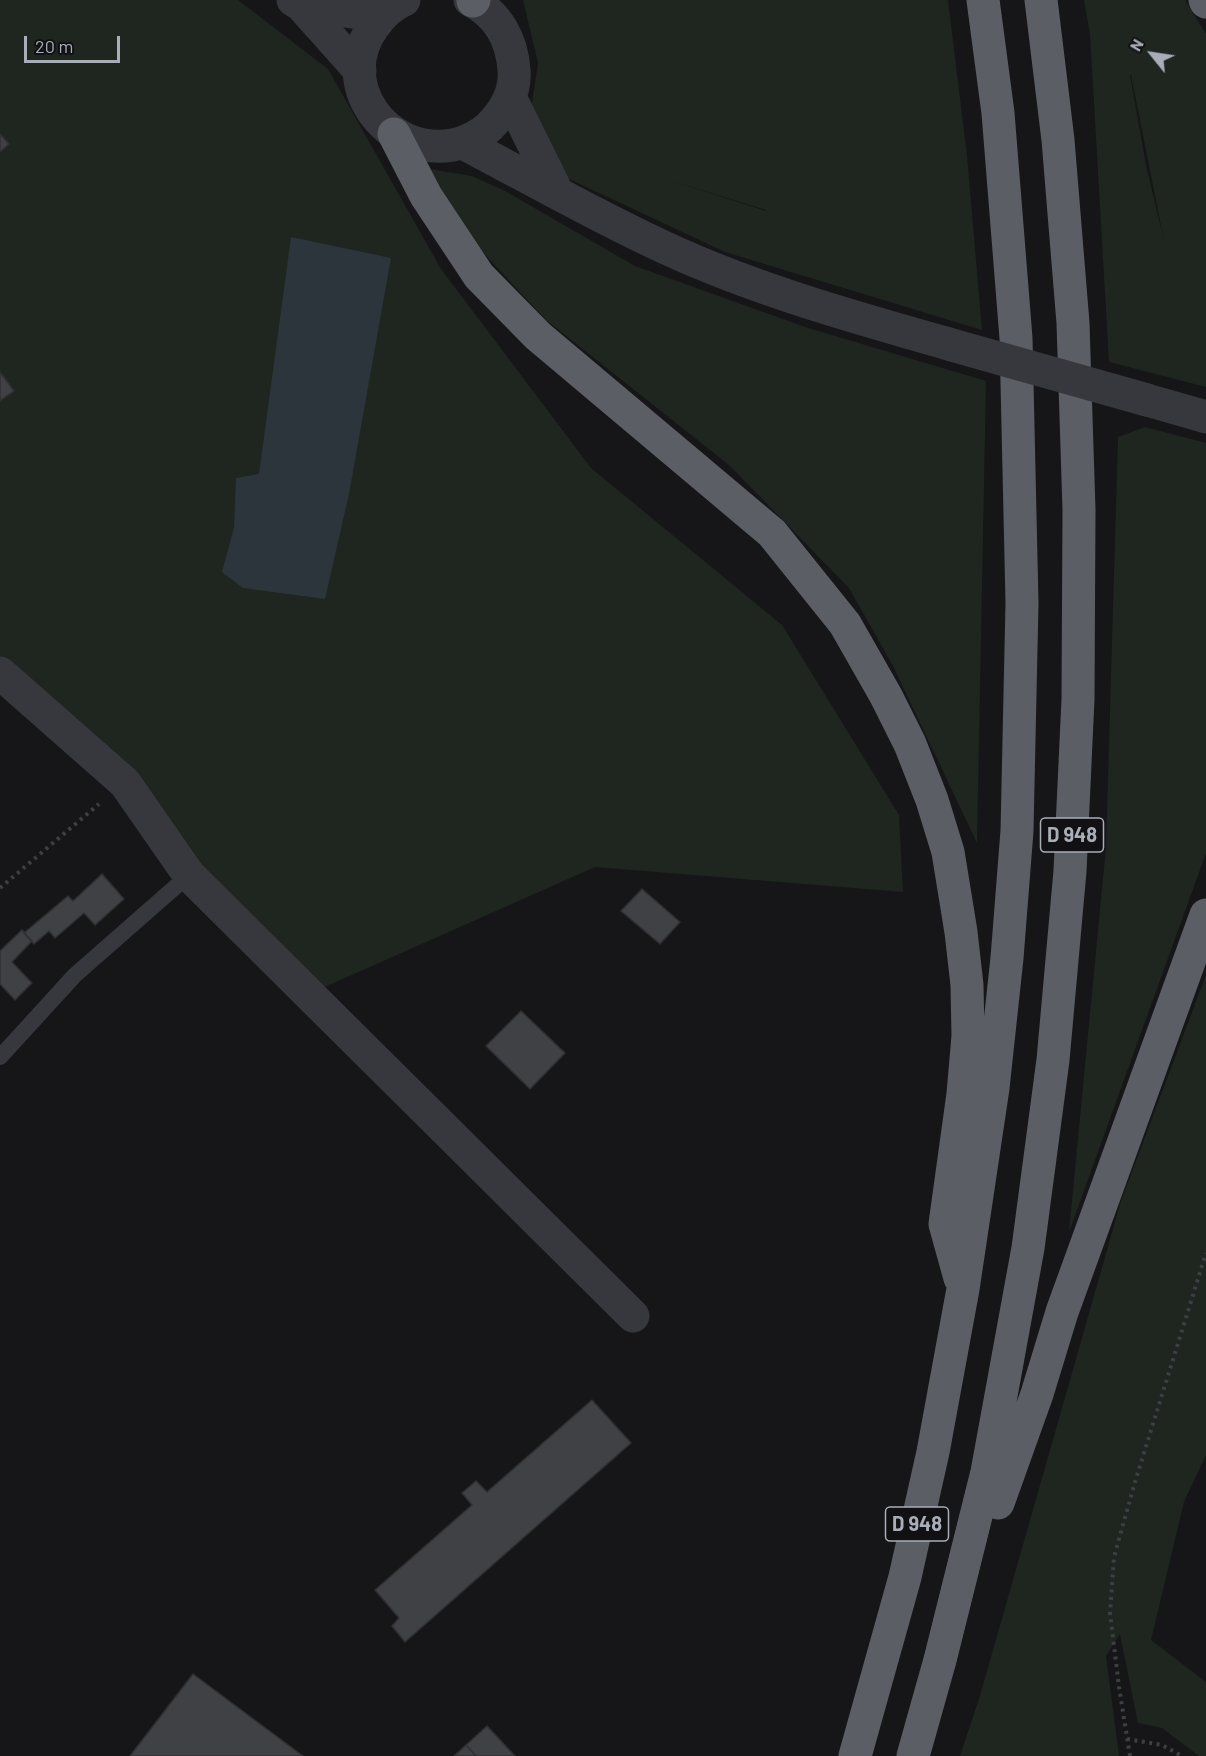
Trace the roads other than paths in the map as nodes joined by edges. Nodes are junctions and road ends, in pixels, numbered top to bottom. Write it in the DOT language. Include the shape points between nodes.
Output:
graph roads {
  1 [pos="472,0"];
  2 [pos="983,0"];
  3 [pos="1041,0"];
  4 [pos="297,3"];
  5 [pos="393,8"];
  6 [pos="360,72"];
  7 [pos="510,97"];
  8 [pos="394,134"];
  9 [pos="463,143"];
  10 [pos="557,192"];
  11 [pos="1206,417"];
  12 [pos="0,673"];
  13 [pos="189,875"];
  14 [pos="1206,915"];
  15 [pos="0,1057"];
  16 [pos="963,1289"];
  17 [pos="633,1316"];
  18 [pos="940,1660"];
  19 [pos="855,1756"];
  20 [pos="913,1756"];
  1 -- 7 [label="street" via="491,14 505,32 513,53"];
  2 -- 16 [label="highway, D 948" via="998,113 1016,338 1022,603 1017,831 1007,958 993,1088"];
  3 -- 18 [label="highway, D 948" via="1058,140 1072,323 1079,510 1078,699 1070,871 1053,1060 1028,1248 987,1472"];
  4 -- 5 [label="street"];
  4 -- 6 [label="street"];
  5 -- 6 [label="street" via="369,33"];
  6 -- 8 [label="street" via="364,96 376,117"];
  7 -- 9 [label="street" via="483,133"];
  7 -- 10 [label="street"];
  8 -- 9 [label="street" via="415,144 439,147"];
  8 -- 16 [label="highway" via="426,196 479,276 538,336 772,533 845,624 886,696 935,810 948,852 961,932 968,1036 945,1224"];
  9 -- 10 [label="street"];
  10 -- 11 [label="street, bridge" via="671,251 847,315"];
  12 -- 13 [label="street" via="125,783"];
  13 -- 15 [label="lane" via="75,975"];
  13 -- 17 [label="street"];
  14 -- 18 [label="highway"];
  16 -- 19 [label="highway, D 948" via="905,1577"];
  18 -- 20 [label="highway, D 948"];
}
